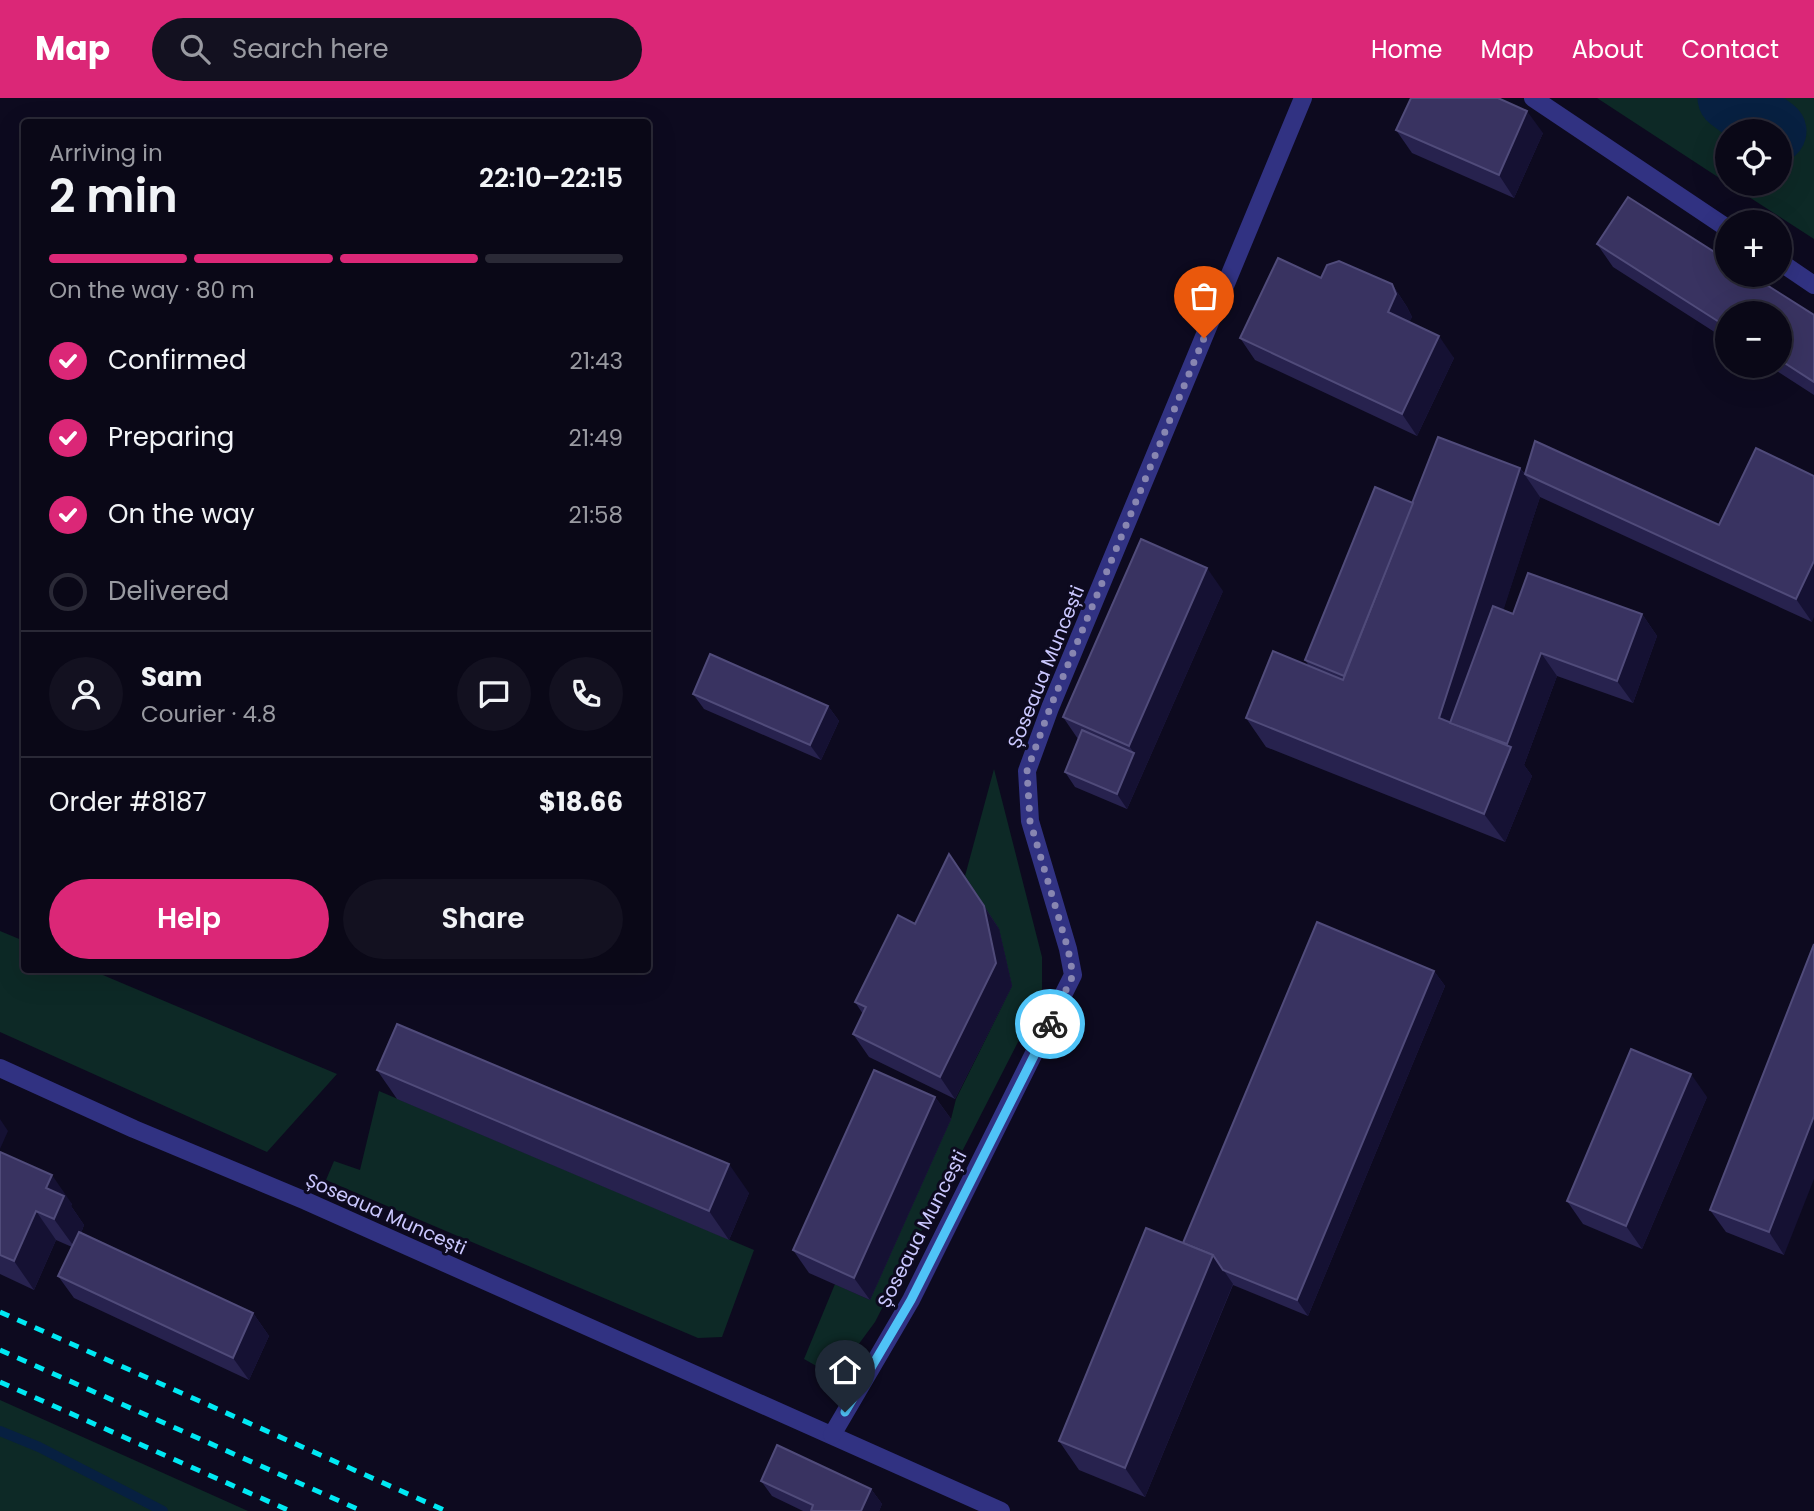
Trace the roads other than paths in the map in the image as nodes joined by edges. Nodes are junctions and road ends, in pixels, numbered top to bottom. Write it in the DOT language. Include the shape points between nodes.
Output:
graph roads {
  1 [pos="1303,98"];
  2 [pos="1532,98"];
  3 [pos="1715,220"];
  4 [pos="1792,270"];
  5 [pos="1814,285"];
  6 [pos="0,1068"];
  7 [pos="832,1435"];
  8 [pos="1001,1511"];
  1 -- 7 [label="lane, Șoseaua Muncești" via="1027,771 1030,821 1073,975 911,1300"];
  2 -- 3 [label="lane"];
  4 -- 5 [label="lane"];
  6 -- 7 [label="lane, Șoseaua Muncești"];
  7 -- 8 [label="lane, Șoseaua Muncești"];
}
